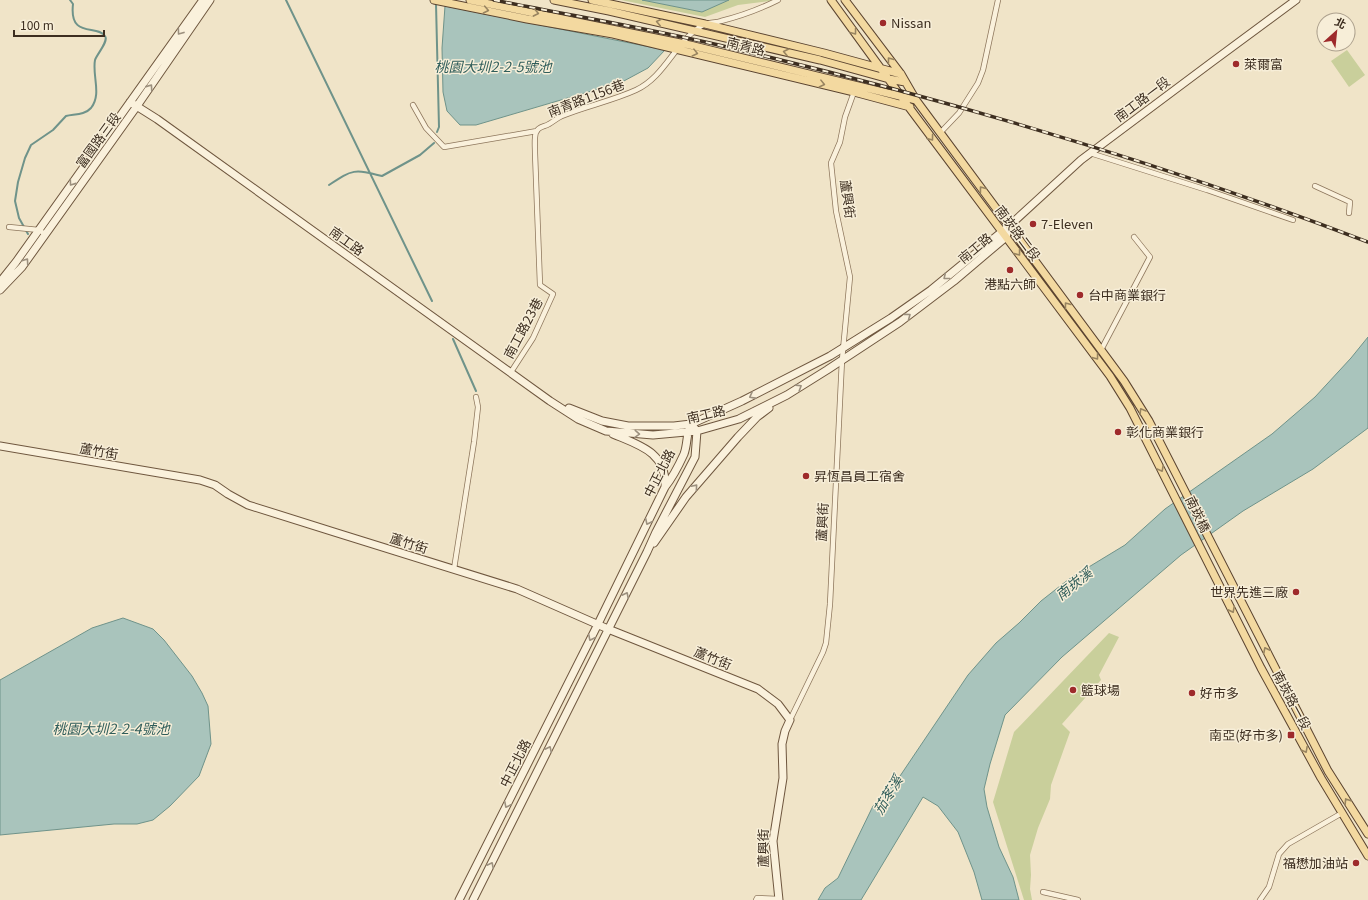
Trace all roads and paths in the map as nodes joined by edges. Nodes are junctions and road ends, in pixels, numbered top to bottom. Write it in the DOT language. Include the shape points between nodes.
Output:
graph roads {
  1 [pos="203,0"];
  2 [pos="210,0"];
  3 [pos="434,0"];
  4 [pos="470,0"];
  5 [pos="554,0"];
  6 [pos="574,0"];
  7 [pos="778,0"];
  8 [pos="831,0"];
  9 [pos="845,0"];
  10 [pos="998,0"];
  11 [pos="1296,0"];
  12 [pos="590,3"];
  13 [pos="570,19"];
  14 [pos="547,22"];
  15 [pos="705,24"];
  16 [pos="695,31"];
  17 [pos="682,43"];
  18 [pos="676,49"];
  19 [pos="882,70"];
  20 [pos="901,74"];
  21 [pos="889,79"];
  22 [pos="905,82"];
  23 [pos="854,92"];
  24 [pos="903,98"];
  25 [pos="916,100"];
  26 [pos="130,102"];
  27 [pos="137,106"];
  28 [pos="413,106"];
  29 [pos="908,106"];
  30 [pos="922,109"];
  31 [pos="536,131"];
  32 [pos="940,133"];
  33 [pos="1090,153"];
  34 [pos="1315,186"];
  35 [pos="1349,213"];
  36 [pos="1293,220"];
  37 [pos="1009,226"];
  38 [pos="9,227"];
  39 [pos="42,232"];
  40 [pos="1004,234"];
  41 [pos="1134,237"];
  42 [pos="0,282"];
  43 [pos="0,290"];
  44 [pos="553,294"];
  45 [pos="843,348"];
  46 [pos="1101,350"];
  47 [pos="842,360"];
  48 [pos="511,372"];
  49 [pos="787,395"];
  50 [pos="476,397"];
  51 [pos="550,401"];
  52 [pos="691,424"];
  53 [pos="606,431"];
  54 [pos="687,431"];
  55 [pos="697,431"];
  56 [pos="0,446"];
  57 [pos="1180,482"];
  58 [pos="665,487"];
  59 [pos="1172,489"];
  60 [pos="1210,541"];
  61 [pos="1202,550"];
  62 [pos="647,552"];
  63 [pos="454,569"];
  64 [pos="598,624"];
  65 [pos="608,629"];
  66 [pos="790,720"];
  67 [pos="1342,813"];
  68 [pos="1368,834"];
  69 [pos="1368,856"];
  70 [pos="1043,892"];
  71 [pos="779,899"];
  72 [pos="459,900"];
  73 [pos="473,900"];
  74 [pos="756,900"];
  75 [pos="1078,900"];
  76 [pos="1260,900"];
  1 -- 26 [label="street, 富國路三段, one-way"];
  27 -- 2 [label="street, 富國路三段, one-way"];
  3 -- 14 [label="main road, one-way"];
  4 -- 13 [label="main road, 南青路, one-way"];
  5 -- 12 [label="main road, 南青路"];
  6 -- 12 [label="main road, 南青路"];
  7 -- 15 [label="street" via="721,22"];
  8 -- 19 [label="main road, 南崁路二段, one-way"];
  20 -- 9 [label="main road, 南崁路二段, one-way"];
  10 -- 32 [label="street" via="978,83 959,113"];
  11 -- 33 [label="street, 南工路一段"];
  12 -- 15 [label="main road"];
  16 -- 12 [label="main road, 南青路, one-way"];
  13 -- 14 [label="main road, 南青路"];
  13 -- 17 [label="main road, 南青路"];
  14 -- 18 [label="main road"];
  15 -- 16 [label="street, 南青路1156巷"];
  15 -- 19 [label="main road"];
  16 -- 17 [label="street, 南青路1156巷"];
  21 -- 16 [label="main road, 南青路, one-way"];
  17 -- 18 [label="street, 南青路1156巷"];
  17 -- 24 [label="main road, 南青路"];
  18 -- 23 [label="main road, one-way"];
  18 -- 31 [label="street, 南青路1156巷" via="654,78 638,89 561,117"];
  19 -- 20 [label="main road"];
  19 -- 21 [label="main road, 南崁路二段"];
  20 -- 22 [label="main road, 南崁路二段"];
  21 -- 22 [label="main road, 南青路"];
  21 -- 24 [label="main road, 南崁路二段"];
  22 -- 25 [label="main road, 南崁路二段"];
  23 -- 29 [label="main road"];
  23 -- 45 [label="street, 蘆興街" via="845,116 840,142 831,163 836,211 850,277"];
  24 -- 25 [label="main road, 南青路"];
  24 -- 29 [label="main road, 南崁路二段"];
  25 -- 30 [label="main road, 南崁路二段"];
  26 -- 27 [label="street, 南工路"];
  26 -- 39 [label="street, 富國路三段, one-way"];
  27 -- 39 [label="street, 富國路三段"];
  27 -- 48 [label="street, 南工路"];
  28 -- 31 [label="street" via="426,128 444,147"];
  29 -- 30 [label="main road"];
  29 -- 40 [label="main road, 南崁路二段, one-way"];
  30 -- 32 [label="main road, 南崁路二段"];
  31 -- 44 [label="street, 南青路1156巷" via="540,285"];
  37 -- 32 [label="main road, 南崁路二段, one-way"];
  33 -- 36 [label="street"];
  33 -- 37 [label="street, 南工路一段"];
  34 -- 35 [label="street" via="1350,202"];
  37 -- 40 [label="street, 南工路"];
  46 -- 37 [label="main road, 南崁路二段, one-way"];
  38 -- 39 [label="street"];
  39 -- 42 [label="street, 富國路三段"];
  43 -- 39 [label="street, 富國路三段, one-way" via="22,267"];
  40 -- 45 [label="street, 南工路, one-way" via="931,290"];
  47 -- 40 [label="street, 南工路, one-way" via="900,322 954,281"];
  40 -- 59 [label="main road, 南崁路二段, one-way" via="1110,376 1130,408"];
  41 -- 46 [label="street" via="1150,257"];
  44 -- 48 [label="street, 南工路23巷" via="533,338"];
  45 -- 47 [label="street, 蘆興街"];
  45 -- 52 [label="street, 南工路, one-way" via="818,363"];
  57 -- 46 [label="main road, 南崁路二段, one-way" via="1145,415"];
  49 -- 47 [label="street, 南工路, one-way"];
  47 -- 66 [label="street, 蘆興街" via="826,643"];
  48 -- 51 [label="street, 南工路"];
  49 -- 55 [label="street, 南工路" via="739,419"];
  62 -- 49 [label="street, one-way" via="686,497 722,455 757,418"];
  50 -- 63 [label="street" via="478,407 474,442"];
  51 -- 52 [label="street, 南工路" via="602,421 628,426"];
  51 -- 53 [label="street, 南工路" via="578,419"];
  52 -- 54 [label="street, 中正北路"];
  52 -- 55 [label="street"];
  53 -- 54 [label="street, 南工路, one-way" via="653,435"];
  53 -- 58 [label="street" via="654,454 663,468"];
  54 -- 55 [label="street, 南工路"];
  54 -- 58 [label="street, 中正北路" via="684,454"];
  55 -- 62 [label="street, 中正北路" via="695,457"];
  56 -- 63 [label="street, 蘆竹街" via="200,480 215,485 248,505"];
  57 -- 60 [label="main road, 南崁橋"];
  58 -- 64 [label="street, 中正北路, one-way"];
  59 -- 61 [label="main road, 南崁橋"];
  68 -- 60 [label="main road, 南崁路一段, one-way" via="1328,772"];
  61 -- 67 [label="main road, 南崁路一段, one-way" via="1261,668"];
  65 -- 62 [label="street, 中正北路, one-way"];
  63 -- 64 [label="street, 蘆竹街" via="518,589"];
  64 -- 65 [label="street, 蘆竹街"];
  64 -- 72 [label="street, 中正北路, one-way"];
  65 -- 66 [label="street, 蘆竹街" via="758,689 778,704"];
  73 -- 65 [label="street, 中正北路, one-way"];
  66 -- 71 [label="street, 蘆興街" via="782,744 783,778 773,841"];
  67 -- 69 [label="main road, 南崁路一段"];
  67 -- 76 [label="street" via="1288,844 1278,854 1269,887"];
  70 -- 75 [label="street"];
  71 -- 74 [label="street"];
}
